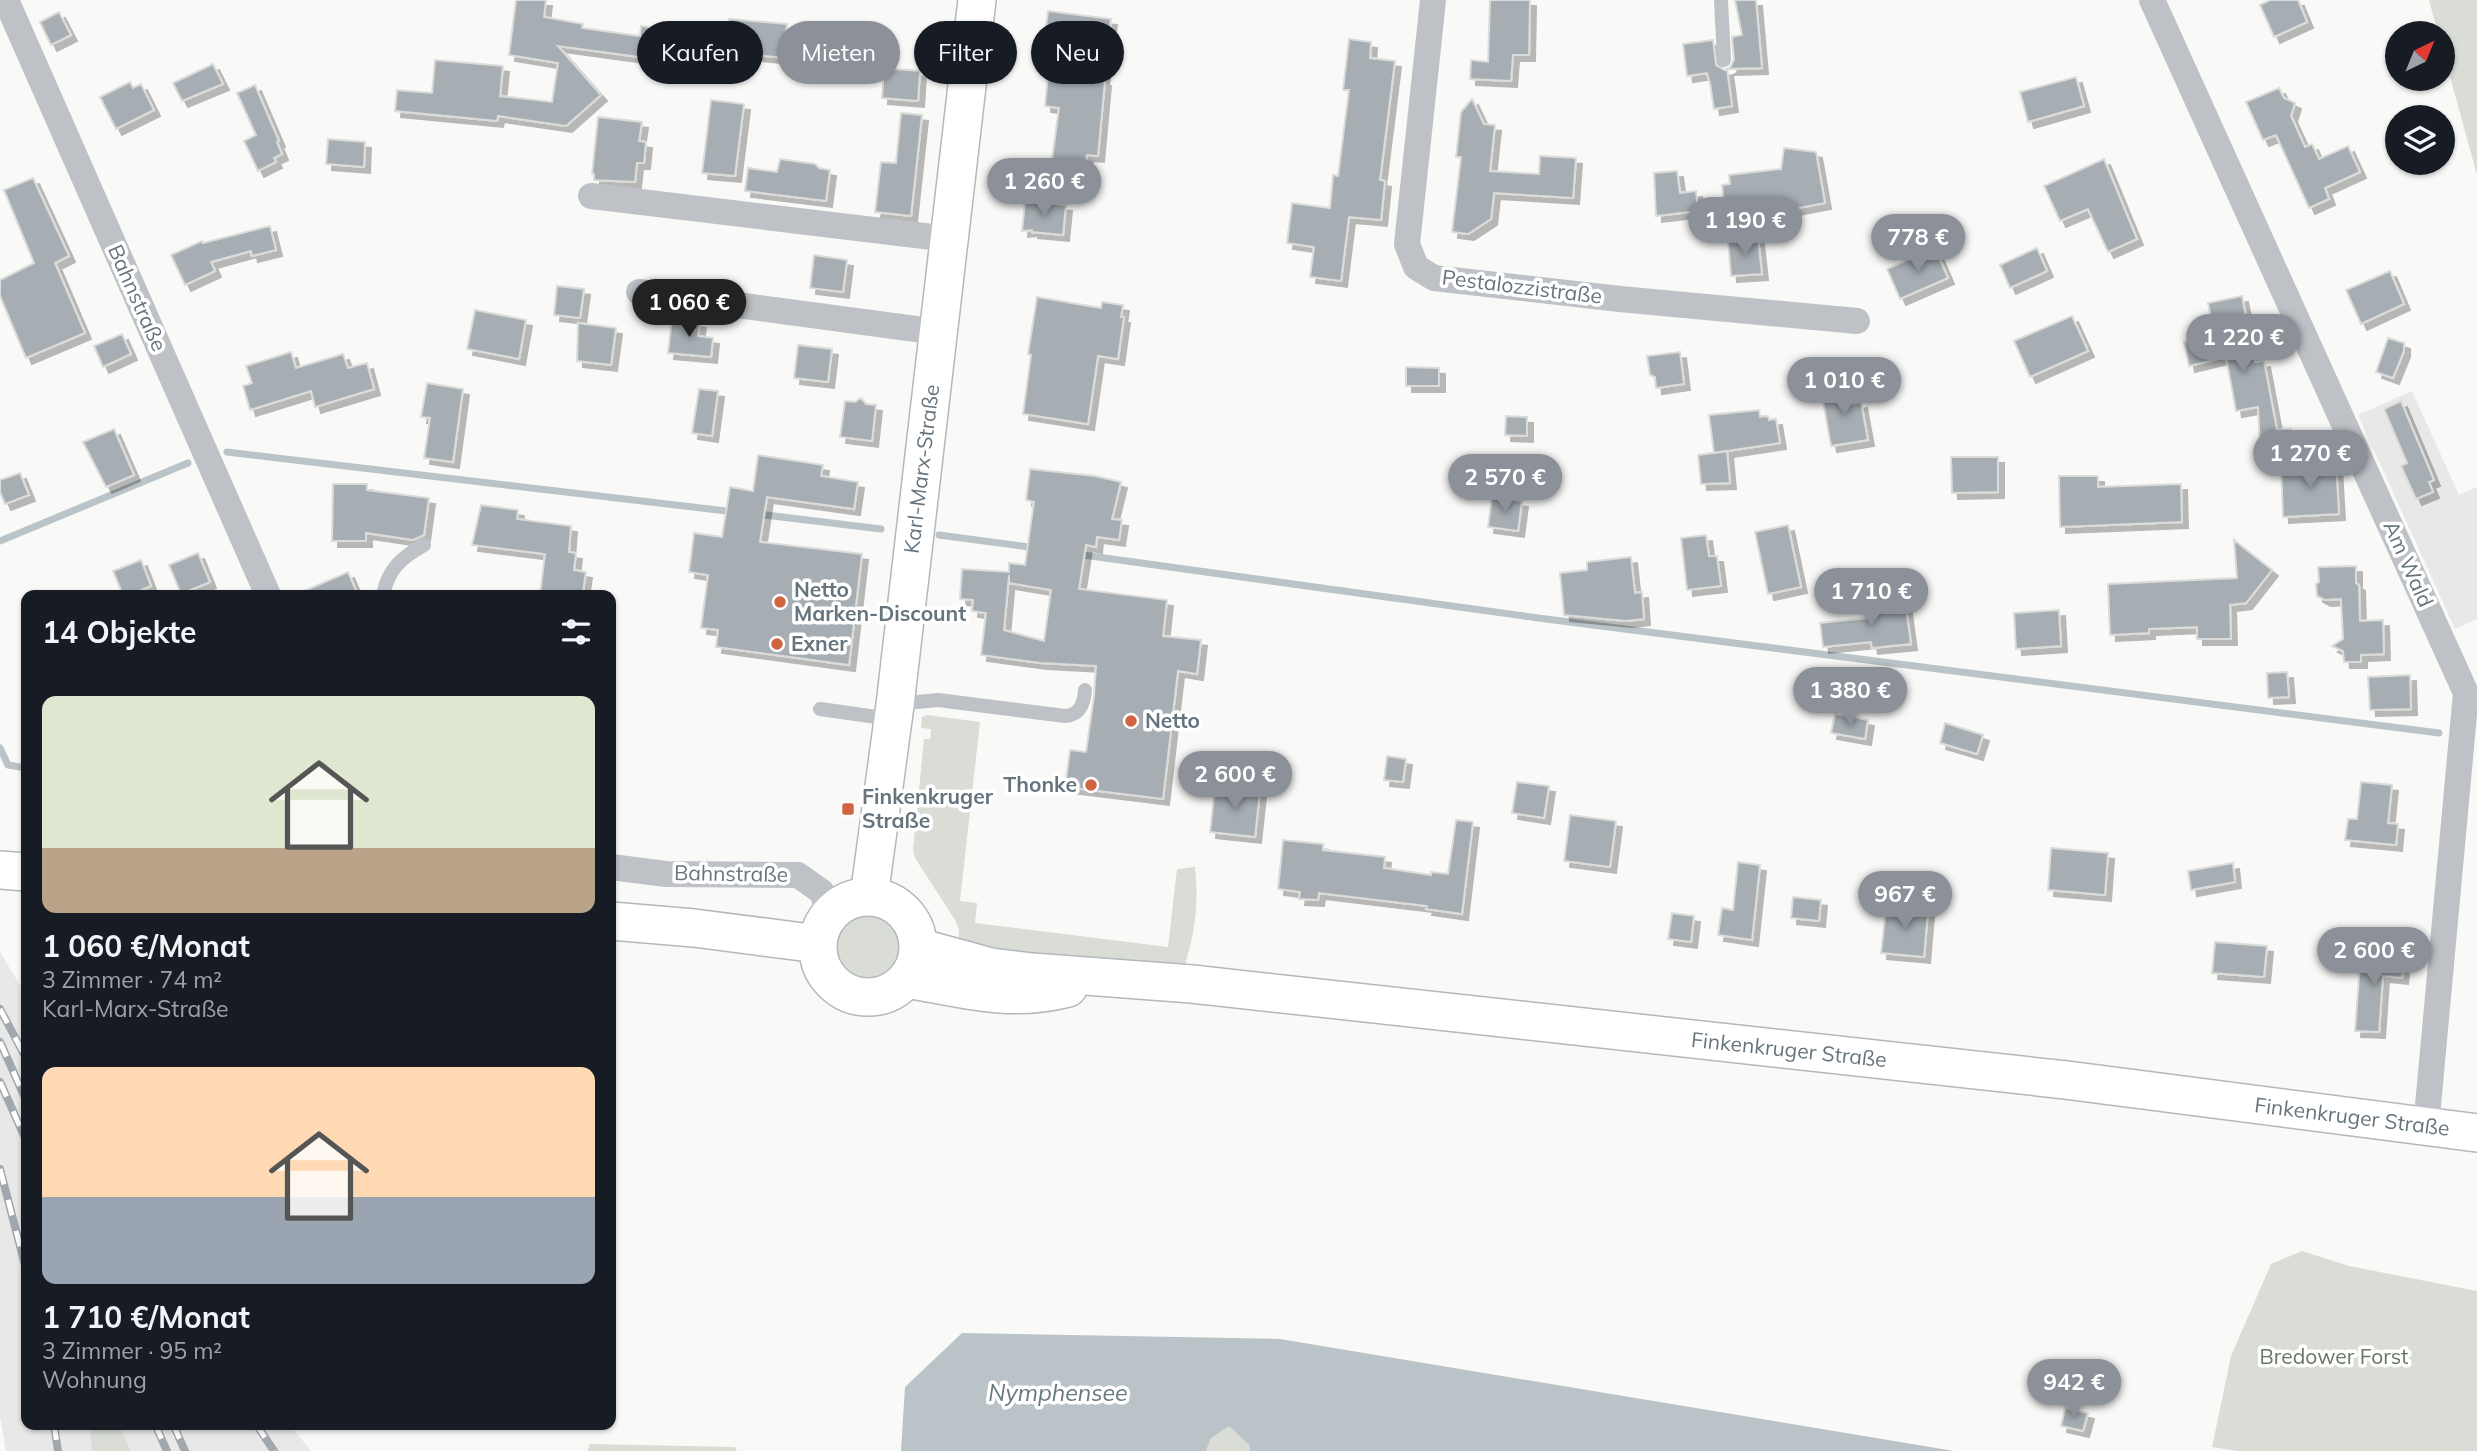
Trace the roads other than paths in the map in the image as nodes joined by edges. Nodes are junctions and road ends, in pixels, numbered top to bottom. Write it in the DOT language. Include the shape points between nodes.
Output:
graph roads {
  1 [pos="6,0"];
  2 [pos="977,0"];
  3 [pos="1433,0"];
  4 [pos="1721,0"];
  5 [pos="2152,0"];
  6 [pos="1724,60"];
  7 [pos="591,196"];
  8 [pos="949,239"];
  9 [pos="639,292"];
  10 [pos="1857,321"];
  11 [pos="938,332"];
  12 [pos="424,545"];
  13 [pos="266,590"];
  14 [pos="385,590"];
  15 [pos="1085,690"];
  16 [pos="820,709"];
  17 [pos="893,712"];
  18 [pos="616,868"];
  19 [pos="0,870"];
  20 [pos="21,872"];
  21 [pos="869,897"];
  22 [pos="616,922"];
  23 [pos="824,929"];
  24 [pos="912,963"];
  25 [pos="2426,1127"];
  26 [pos="2477,1133"];
  1 -- 13 [label="street, Bahnstraße"];
  2 -- 8 [label="main road, Karl-Marx-Straße"];
  3 -- 10 [label="street, Pestalozzistraße" via="1407,244 1416,267 1434,278 1458,281"];
  4 -- 6 [label="lane"];
  5 -- 25 [label="street, Am Wald" via="2466,693"];
  7 -- 8 [label="street"];
  8 -- 11 [label="main road, Karl-Marx-Straße"];
  9 -- 11 [label="street"];
  11 -- 17 [label="main road, Karl-Marx-Straße"];
  12 -- 14 [label="lane" via="402,557"];
  15 -- 17 [label="lane" via="1081,708 1065,716 937,700"];
  16 -- 17 [label="lane"];
  17 -- 21 [label="main road, Karl-Marx-Straße"];
  18 -- 23 [label="street, Bahnstraße" via="666,874 798,876 822,892"];
  19 -- 20 [label="main road"];
  21 -- 23 [label="main road" via="848,902"];
  21 -- 24 [label="main road" via="893,904 911,922"];
  22 -- 23 [label="main road"];
  23 -- 24 [label="main road" via="822,969 849,994 862,997 891,992"];
  24 -- 25 [label="main road, Finkenkruger Straße" via="1000,996 1065,989 1100,977 1205,986 2066,1080"];
  25 -- 26 [label="main road, Finkenkruger Straße"];
}
